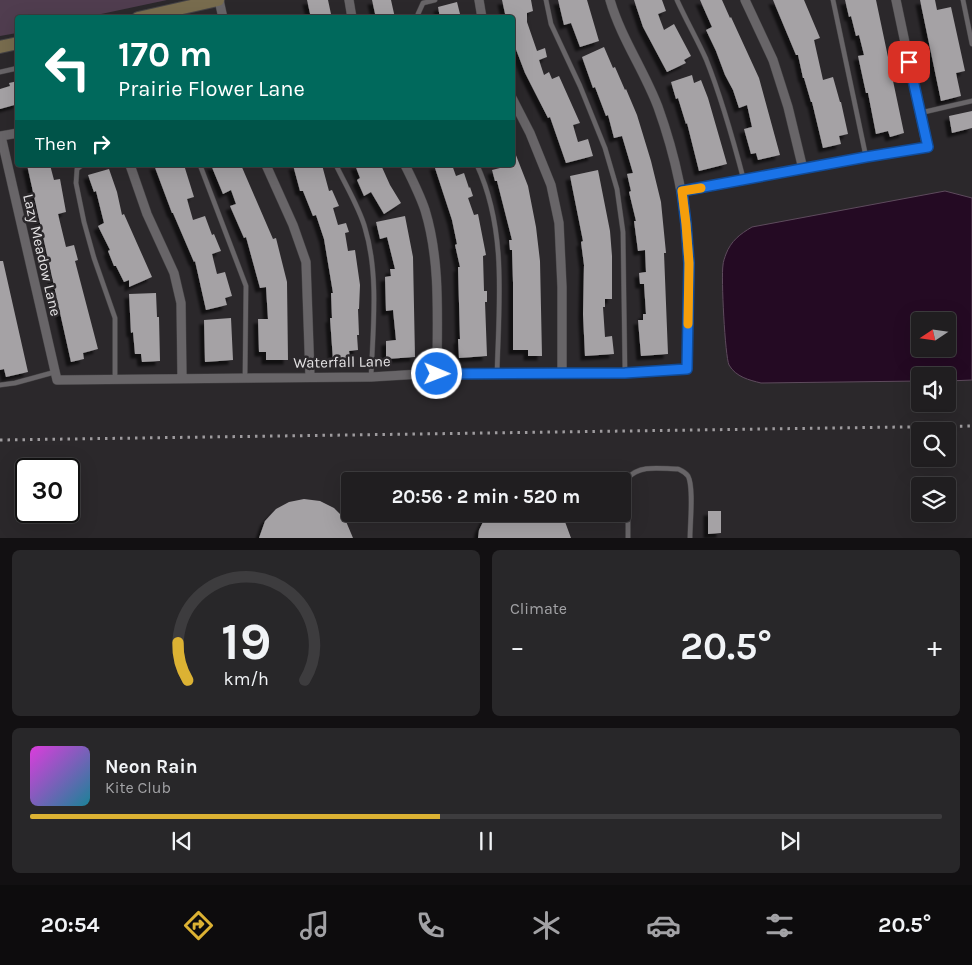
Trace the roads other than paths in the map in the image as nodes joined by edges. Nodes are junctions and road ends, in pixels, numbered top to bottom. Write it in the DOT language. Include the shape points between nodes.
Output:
graph roads {
  1 [pos="219,0"];
  2 [pos="348,0"];
  3 [pos="435,0"];
  4 [pos="479,0"];
  5 [pos="546,0"];
  6 [pos="610,0"];
  7 [pos="677,0"];
  8 [pos="745,0"];
  9 [pos="833,0"];
  10 [pos="896,0"];
  11 [pos="963,0"];
  12 [pos="152,15"];
  13 [pos="222,15"];
  14 [pos="349,15"];
  15 [pos="418,15"];
  16 [pos="482,15"];
  17 [pos="15,44"];
  18 [pos="972,44"];
  19 [pos="0,47"];
  20 [pos="15,69"];
  21 [pos="0,72"];
  22 [pos="972,101"];
  23 [pos="515,104"];
  24 [pos="920,114"];
  25 [pos="15,133"];
  26 [pos="866,157"];
  27 [pos="80,167"];
  28 [pos="131,167"];
  29 [pos="201,167"];
  30 [pos="267,167"];
  31 [pos="337,167"];
  32 [pos="406,167"];
  33 [pos="478,167"];
  34 [pos="803,169"];
  35 [pos="744,181"];
  36 [pos="682,191"];
  37 [pos="625,373"];
  38 [pos="437,374"];
  39 [pos="497,374"];
  40 [pos="562,374"];
  41 [pos="56,376"];
  42 [pos="310,376"];
  43 [pos="371,376"];
  44 [pos="182,377"];
  45 [pos="245,377"];
  46 [pos="115,380"];
  47 [pos="0,385"];
  48 [pos="628,538"];
  49 [pos="690,538"];
  1 -- 12 [label="street"];
  1 -- 13 [label="street"];
  2 -- 14 [label="street"];
  3 -- 15 [label="lane" via="423,3"];
  4 -- 16 [label="street"];
  5 -- 37 [label="lane" via="551,24 605,148 616,190 624,232"];
  6 -- 36 [label="street" via="628,46 658,106"];
  7 -- 35 [label="lane" via="719,94"];
  8 -- 34 [label="street" via="773,60"];
  9 -- 26 [label="lane"];
  10 -- 24 [label="street"];
  11 -- 18 [label="lane"];
  17 -- 19 [label="street"];
  20 -- 21 [label="lane"];
  22 -- 24 [label="lane"];
  23 -- 40 [label="street" via="551,186 559,223"];
  24 -- 26 [label="street" via="928,147"];
  25 -- 41 [label="street, Lazy Meadow Lane" via="1,136"];
  26 -- 34 [label="street"];
  27 -- 46 [label="lane" via="76,183 94,258 116,318"];
  28 -- 44 [label="street" via="147,214 174,273 181,303"];
  29 -- 45 [label="lane" via="246,286"];
  30 -- 42 [label="street" via="306,262"];
  31 -- 43 [label="lane" via="365,227 369,249 374,291"];
  32 -- 38 [label="street" via="425,210 433,244"];
  33 -- 39 [label="lane" via="487,187 495,221 500,273"];
  34 -- 35 [label="street"];
  35 -- 36 [label="street"];
  36 -- 37 [label="street, Waterfall Lane" via="689,263 687,369"];
  37 -- 40 [label="street, Waterfall Lane"];
  38 -- 39 [label="street, Waterfall Lane"];
  38 -- 43 [label="street, Waterfall Lane"];
  39 -- 40 [label="street, Waterfall Lane"];
  41 -- 46 [label="street, Waterfall Lane"];
  41 -- 47 [label="lane"];
  42 -- 43 [label="street, Waterfall Lane"];
  42 -- 45 [label="street, Waterfall Lane"];
  44 -- 45 [label="street, Waterfall Lane"];
  44 -- 46 [label="street, Waterfall Lane"];
  48 -- 49 [label="lane" via="628,478 642,469 678,469 687,475 690,482"];
}
